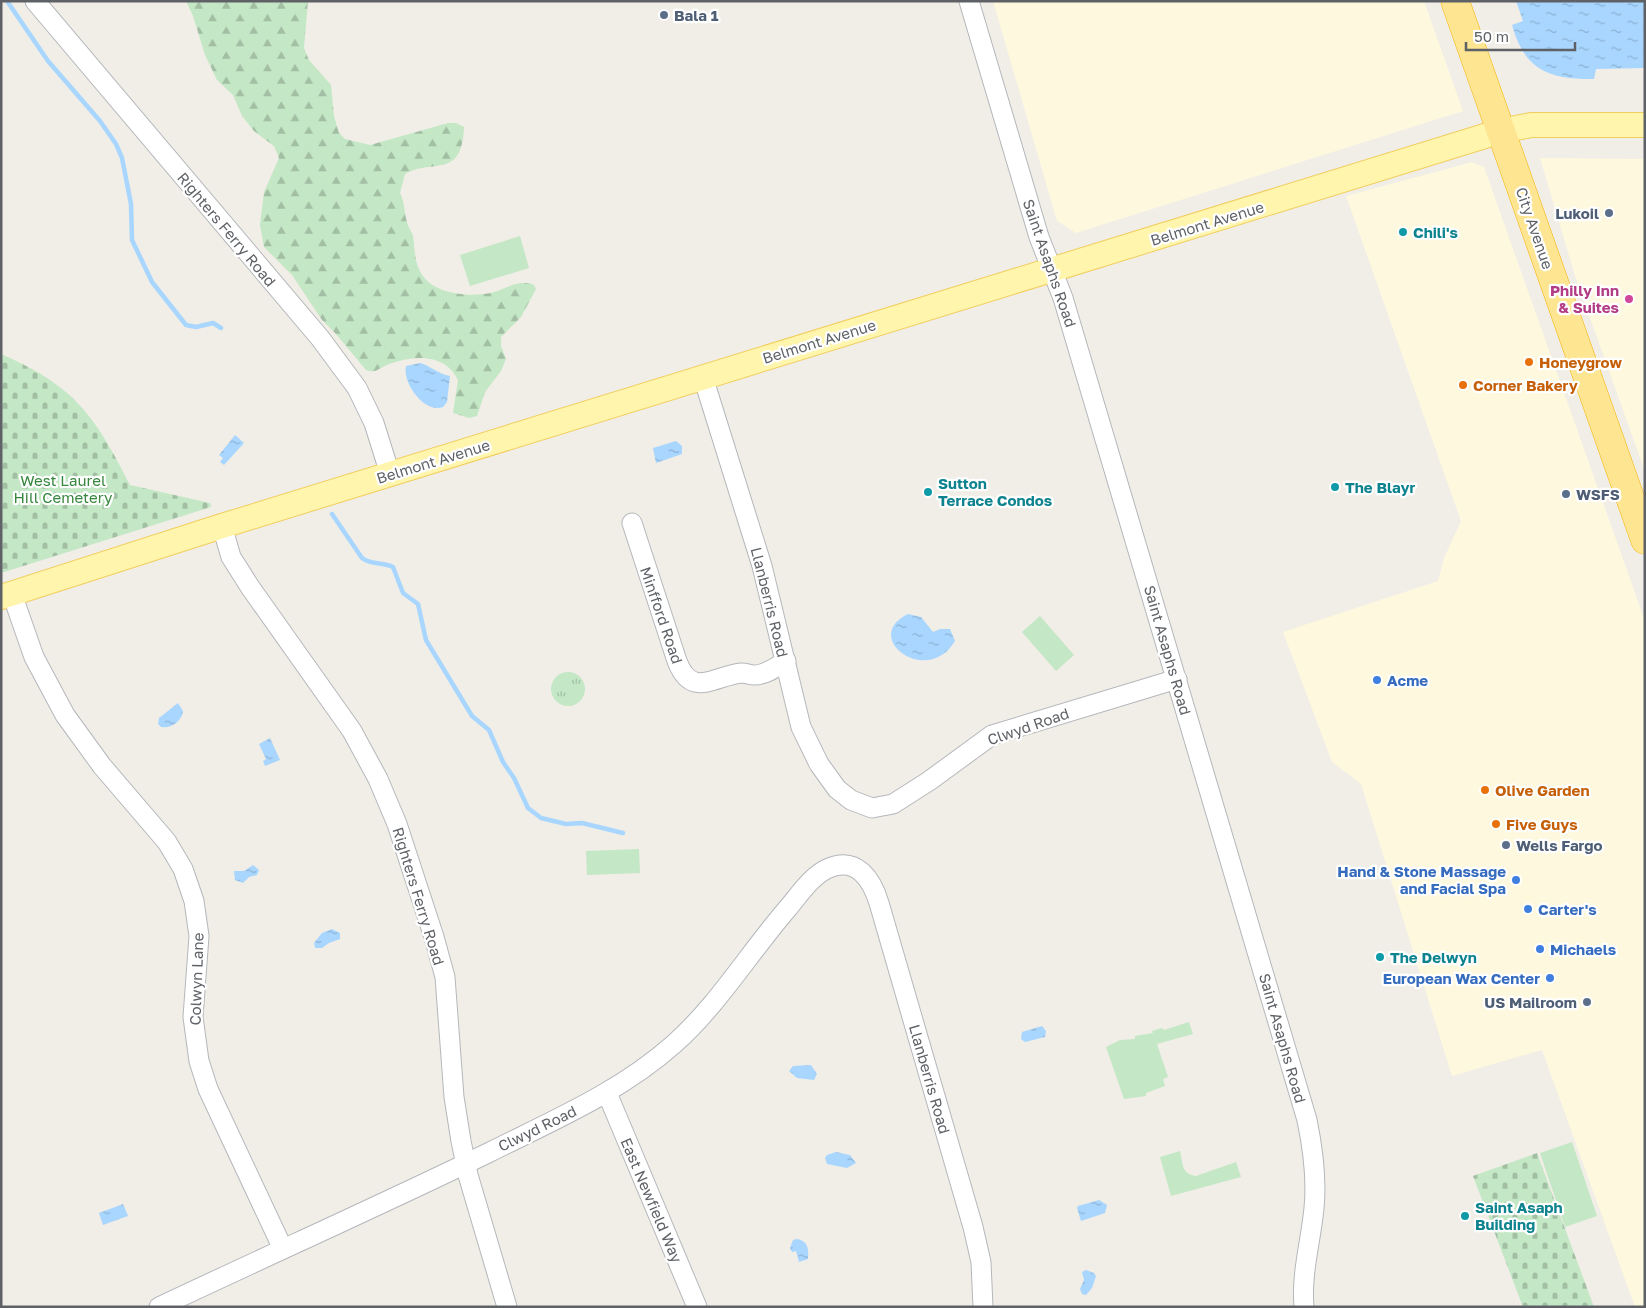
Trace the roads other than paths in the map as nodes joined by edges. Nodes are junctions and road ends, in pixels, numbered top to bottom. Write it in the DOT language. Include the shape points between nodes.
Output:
graph roads {
  1 [pos="35,1"];
  2 [pos="969,1"];
  3 [pos="1455,1"];
  4 [pos="1645,125"];
  5 [pos="1500,131"];
  6 [pos="1052,270"];
  7 [pos="703,377"];
  8 [pos="390,474"];
  9 [pos="632,523"];
  10 [pos="222,526"];
  11 [pos="1645,540"];
  12 [pos="7,596"];
  13 [pos="786,661"];
  14 [pos="1177,679"];
  15 [pos="865,806"];
  16 [pos="849,866"];
  17 [pos="607,1093"];
  18 [pos="465,1164"];
  19 [pos="283,1250"];
  20 [pos="159,1307"];
  21 [pos="507,1307"];
  22 [pos="697,1307"];
  23 [pos="983,1307"];
  24 [pos="1304,1307"];
  1 -- 8 [label="street, Righters Ferry Road" via="349,375 374,423"];
  2 -- 6 [label="street, Saint Asaphs Road" via="1038,238"];
  3 -- 5 [label="highway, City Avenue"];
  4 -- 5 [label="main road, Belmont Avenue" via="1531,125"];
  5 -- 6 [label="main road, Belmont Avenue"];
  5 -- 11 [label="highway, City Avenue"];
  6 -- 7 [label="main road, Belmont Avenue"];
  6 -- 14 [label="street, Saint Asaphs Road" via="1064,298"];
  7 -- 8 [label="main road, Belmont Avenue"];
  7 -- 13 [label="street, Llanberris Road" via="762,566"];
  8 -- 10 [label="main road, Belmont Avenue"];
  9 -- 13 [label="street, Minfford Road" via="683,674 694,682 703,683 742,673 756,675"];
  10 -- 12 [label="main road, Belmont Avenue"];
  10 -- 18 [label="street, Righters Ferry Road" via="236,565 348,724 388,801 443,971 448,995 454,1097"];
  12 -- 19 [label="street, Colwyn Lane" via="64,715 102,766 167,842 183,869 194,901 199,936 193,1017 199,1061 208,1089"];
  13 -- 15 [label="street, Llanberris Road" via="801,726 812,752 837,789"];
  14 -- 15 [label="street, Clwyd Road" via="996,733 904,798 886,807"];
  14 -- 24 [label="street, Saint Asaphs Road" via="1299,1089 1311,1140 1314,1207"];
  16 -- 17 [label="street, Clwyd Road" via="836,865 818,875 688,1032"];
  16 -- 23 [label="street, Llanberris Road" via="867,876 879,902 973,1227 981,1262"];
  17 -- 18 [label="street, Clwyd Road"];
  17 -- 22 [label="street, East Newfield Way"];
  18 -- 19 [label="street, Clwyd Road"];
  18 -- 21 [label="street, Righters Ferry Road"];
  19 -- 20 [label="street, Clwyd Road"];
}
